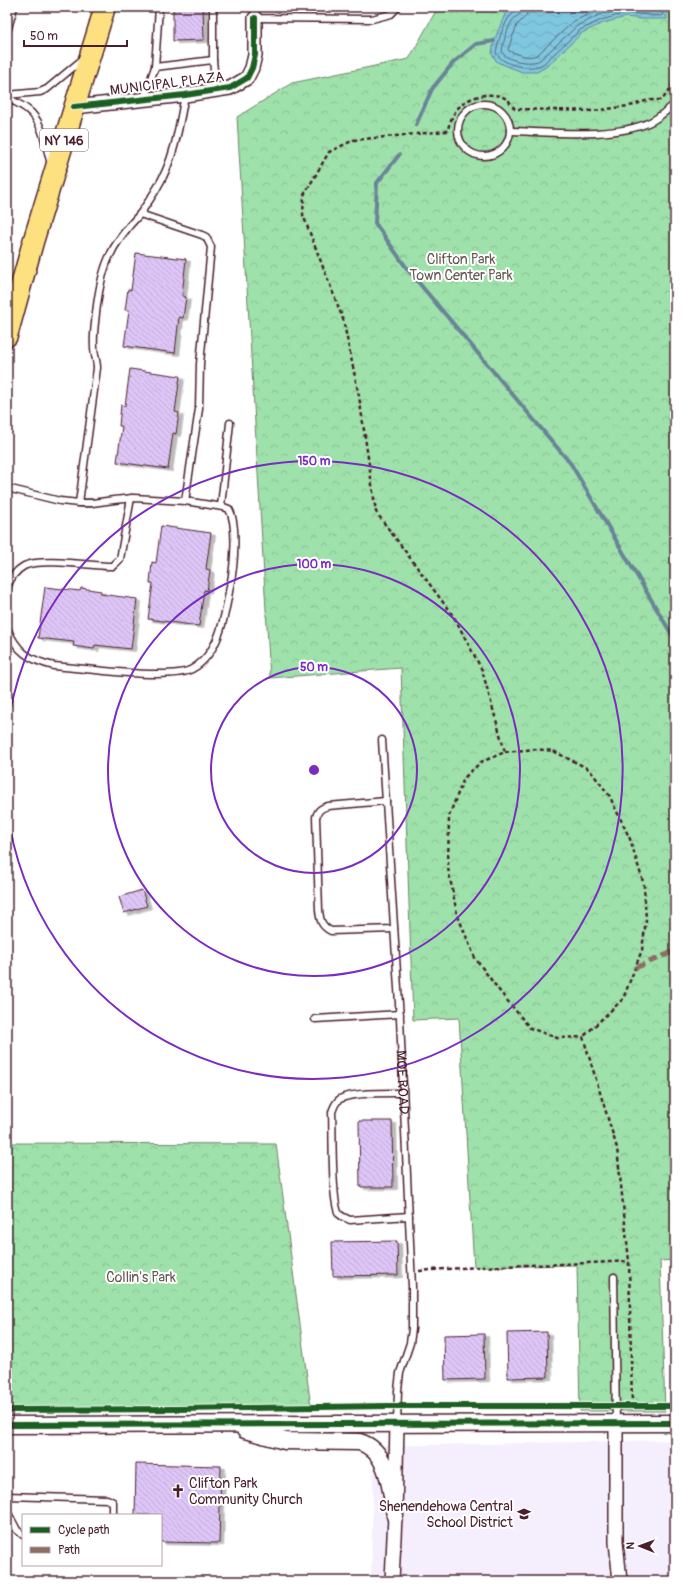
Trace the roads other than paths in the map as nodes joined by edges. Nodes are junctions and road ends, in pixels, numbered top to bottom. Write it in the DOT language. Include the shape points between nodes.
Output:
graph roads {
  1 [pos="14,7"];
  2 [pos="105,7"];
  3 [pos="159,7"];
  4 [pos="213,7"];
  5 [pos="398,7"];
  6 [pos="255,12"];
  7 [pos="7,32"];
  8 [pos="90,53"];
  9 [pos="213,60"];
  10 [pos="156,67"];
  11 [pos="216,90"];
  12 [pos="185,95"];
  13 [pos="7,96"];
  14 [pos="144,99"];
  15 [pos="675,104"];
  16 [pos="74,107"];
  17 [pos="510,131"];
  18 [pos="54,173"];
  19 [pos="140,214"];
  20 [pos="7,336"];
  21 [pos="230,423"];
  22 [pos="7,488"];
  23 [pos="132,498"];
  24 [pos="185,501"];
  25 [pos="79,503"];
  26 [pos="221,506"];
  27 [pos="7,588"];
  28 [pos="7,628"];
  29 [pos="382,740"];
  30 [pos="386,802"];
  31 [pos="394,929"];
  32 [pos="400,1014"];
  33 [pos="316,1019"];
  34 [pos="404,1093"];
  35 [pos="409,1216"];
  36 [pos="614,1277"];
  37 [pos="398,1423"];
  38 [pos="675,1423"];
  39 [pos="616,1424"];
  40 [pos="7,1425"];
  41 [pos="228,1425"];
  42 [pos="7,1496"];
  43 [pos="7,1511"];
  44 [pos="113,1514"];
  45 [pos="395,1516"];
  46 [pos="22,1534"];
  47 [pos="392,1581"];
  48 [pos="620,1581"];
  1 -- 7 [label="lane"];
  2 -- 8 [label="main road, NY 146"];
  3 -- 10 [label="lane"];
  4 -- 9 [label="lane"];
  5 -- 6 [label="lane" via="391,14 372,19"];
  6 -- 11 [label="street, MUNICIPAL PLAZA" via="254,56 247,78 230,88"];
  8 -- 13 [label="lane" via="47,89"];
  8 -- 16 [label="main road, NY 146"];
  9 -- 10 [label="lane"];
  9 -- 11 [label="lane"];
  10 -- 14 [label="lane"];
  11 -- 12 [label="street, MUNICIPAL PLAZA"];
  12 -- 14 [label="street, MUNICIPAL PLAZA"];
  12 -- 19 [label="lane" via="178,134 169,162 158,187"];
  13 -- 18 [label="lane" via="29,111 37,121"];
  14 -- 16 [label="street, MUNICIPAL PLAZA"];
  15 -- 17 [label="lane" via="652,122 632,130 597,133"];
  16 -- 18 [label="main road, NY 146"];
  17 -- 17 [label="lane" via="505,114 498,108 486,104 472,106 465,111 457,129 461,144 467,150 482,156 490,156 504,147"];
  18 -- 20 [label="main road, NY 146"];
  19 -- 24 [label="lane" via="202,234 211,247 201,357 200,400"];
  19 -- 25 [label="lane" via="111,251 99,287 94,338 97,368"];
  21 -- 26 [label="lane"];
  22 -- 25 [label="lane"];
  23 -- 24 [label="lane"];
  23 -- 25 [label="lane" via="92,504"];
  23 -- 27 [label="lane" via="122,553 117,564 107,566 36,562 24,566 15,574"];
  24 -- 26 [label="lane"];
  26 -- 28 [label="lane" via="229,509 233,516 231,581 221,630 211,650 192,669 183,673 149,674 40,663 21,652"];
  29 -- 30 [label="lane, MOE ROAD"];
  30 -- 31 [label="lane, MOE ROAD"];
  30 -- 31 [label="lane" via="328,806 321,808 317,813 318,910 320,921 330,931"];
  31 -- 32 [label="lane, MOE ROAD"];
  32 -- 33 [label="lane"];
  32 -- 34 [label="lane, MOE ROAD"];
  34 -- 35 [label="lane, MOE ROAD"];
  34 -- 35 [label="lane" via="350,1096 341,1098 336,1103 332,1112 335,1197 339,1213 350,1220"];
  35 -- 37 [label="lane, MOE ROAD" via="412,1329 398,1390"];
  36 -- 39 [label="lane"];
  37 -- 39 [label="street"];
  37 -- 41 [label="street"];
  37 -- 45 [label="street"];
  38 -- 39 [label="street"];
  39 -- 48 [label="street" via="616,1542"];
  40 -- 41 [label="street"];
  41 -- 45 [label="street" via="285,1441 365,1444 377,1453 386,1470"];
  42 -- 44 [label="lane" via="107,1499 113,1502"];
  43 -- 46 [label="lane"];
  45 -- 47 [label="street"];
}
